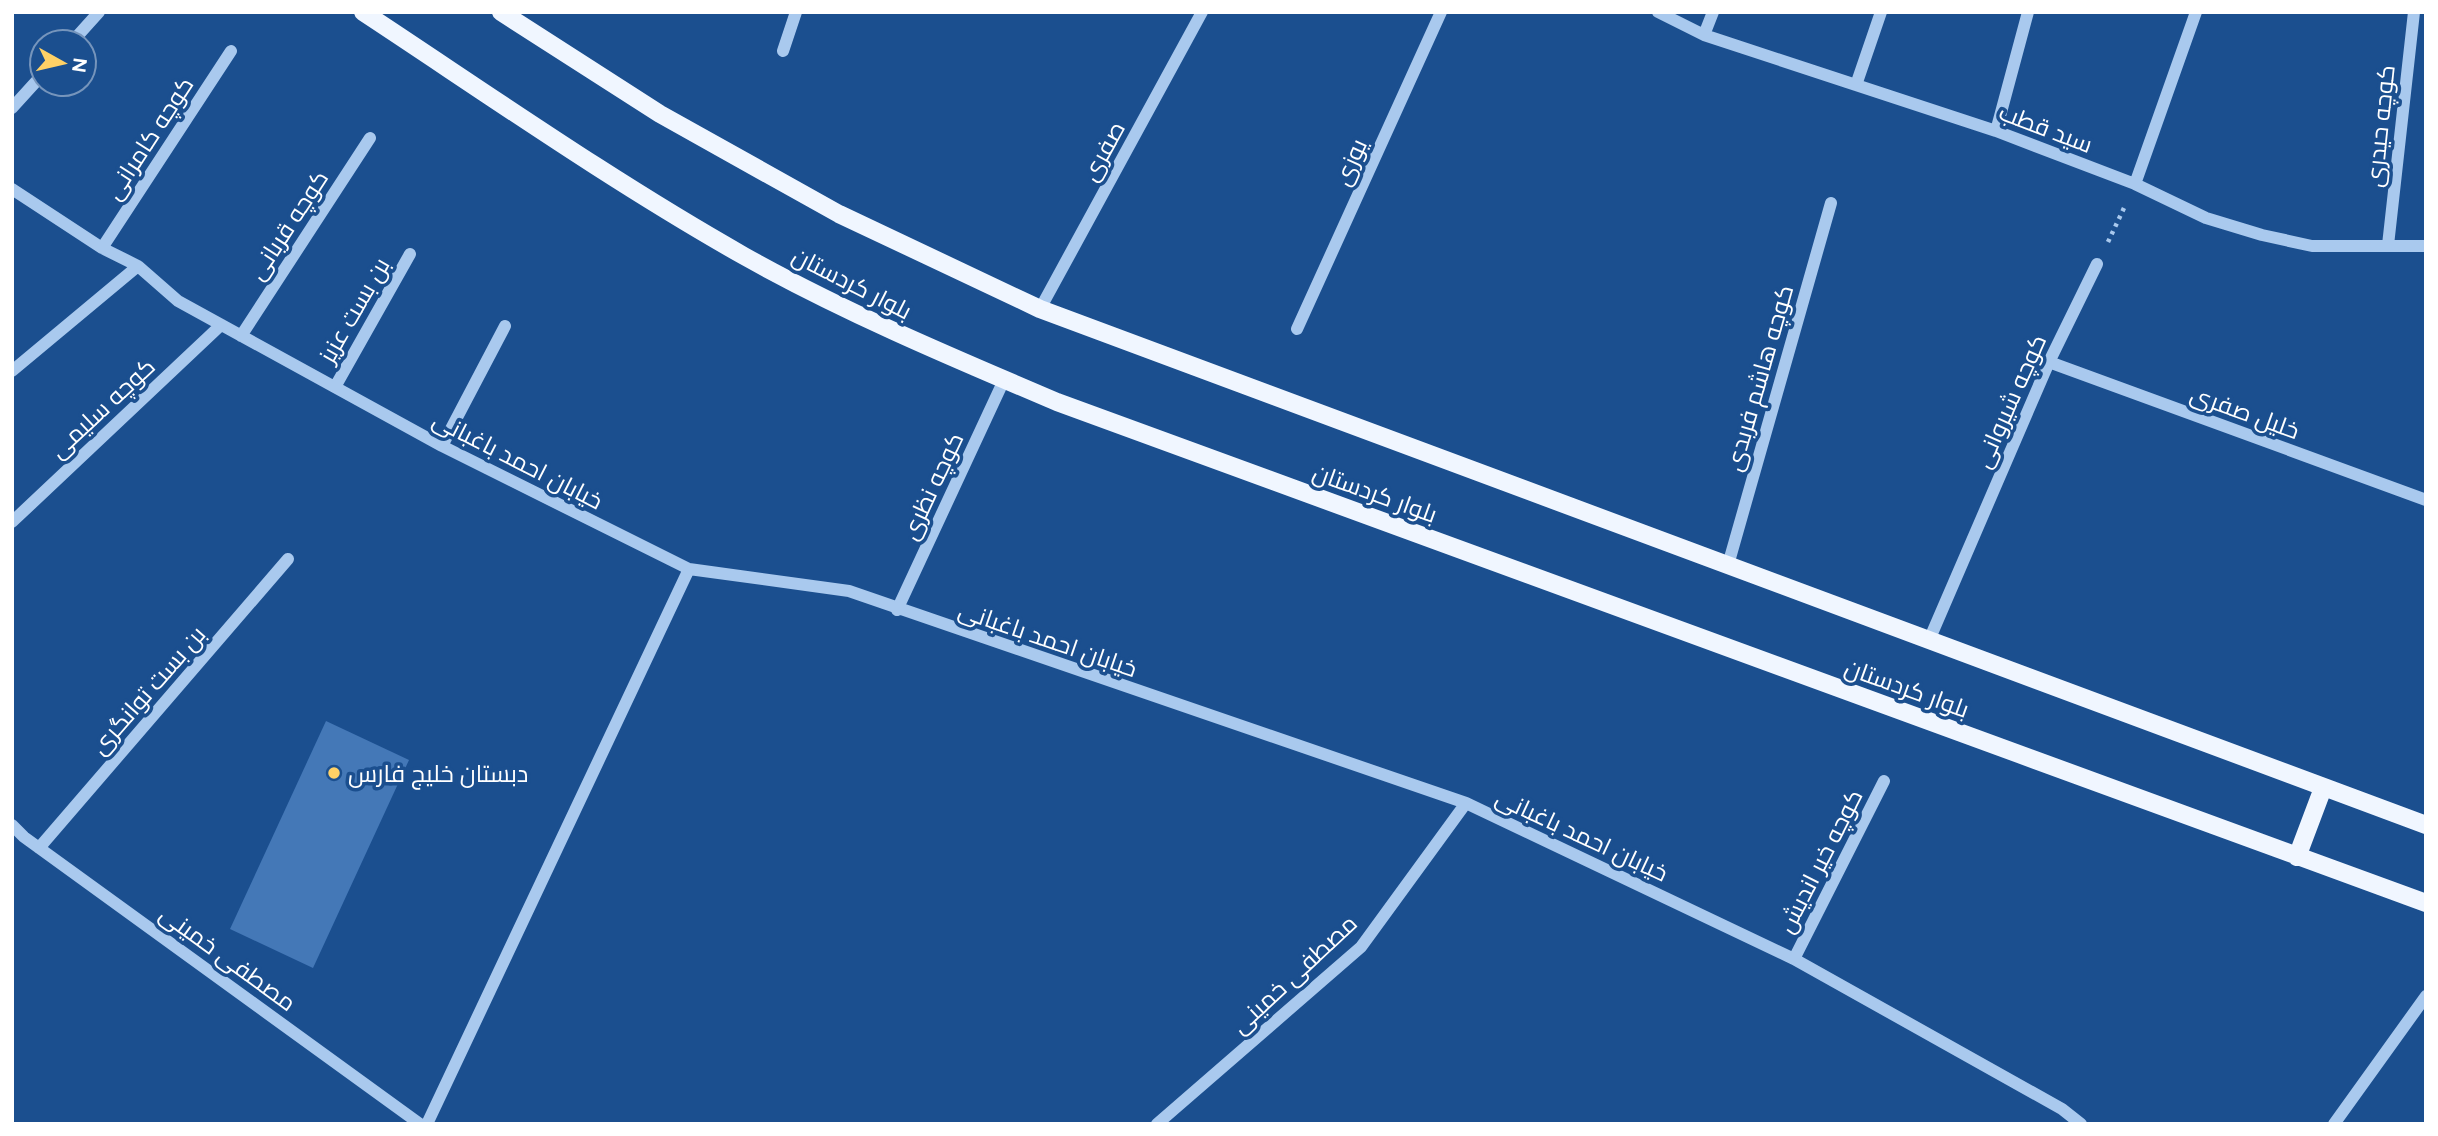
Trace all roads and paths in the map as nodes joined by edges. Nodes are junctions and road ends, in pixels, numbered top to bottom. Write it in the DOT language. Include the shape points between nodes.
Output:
graph roads {
  1 [pos="99,12"];
  2 [pos="363,12"];
  3 [pos="501,12"];
  4 [pos="796,12"];
  5 [pos="1202,12"];
  6 [pos="1441,12"];
  7 [pos="1658,12"];
  8 [pos="1713,12"];
  9 [pos="1881,12"];
  10 [pos="2028,12"];
  11 [pos="2196,12"];
  12 [pos="2414,12"];
  13 [pos="85,28"];
  14 [pos="1704,35"];
  15 [pos="231,51"];
  16 [pos="783,51"];
  17 [pos="1856,85"];
  18 [pos="28,90"];
  19 [pos="12,108"];
  20 [pos="1996,131"];
  21 [pos="370,138"];
  22 [pos="2135,184"];
  23 [pos="12,189"];
  24 [pos="1831,203"];
  25 [pos="2388,245"];
  26 [pos="2426,246"];
  27 [pos="102,248"];
  28 [pos="410,254"];
  29 [pos="2097,264"];
  30 [pos="138,266"];
  31 [pos="1040,309"];
  32 [pos="221,325"];
  33 [pos="505,326"];
  34 [pos="1297,329"];
  35 [pos="241,336"];
  36 [pos="2049,362"];
  37 [pos="12,372"];
  38 [pos="1004,380"];
  39 [pos="335,387"];
  40 [pos="442,446"];
  41 [pos="2426,500"];
  42 [pos="12,522"];
  43 [pos="288,559"];
  44 [pos="1728,565"];
  45 [pos="689,569"];
  46 [pos="897,610"];
  47 [pos="1930,638"];
  48 [pos="1884,781"];
  49 [pos="2323,789"];
  50 [pos="1466,803"];
  51 [pos="12,825"];
  52 [pos="2426,825"];
  53 [pos="39,848"];
  54 [pos="2297,857"];
  55 [pos="2426,903"];
  56 [pos="1794,959"];
  57 [pos="2426,996"];
  58 [pos="420,1124"];
  59 [pos="427,1124"];
  60 [pos="1157,1124"];
  61 [pos="2081,1124"];
  62 [pos="2334,1124"];
  1 -- 13 [label="street"];
  2 -- 38 [label="main road, بلوار کردستان" via="614,177 745,256 901,335"];
  3 -- 31 [label="main road" via="660,114 827,208"];
  4 -- 16 [label="street"];
  5 -- 31 [label="street, صفری"];
  6 -- 34 [label="street, یوزی"];
  7 -- 14 [label="street, سید قطب"];
  8 -- 14 [label="street"];
  9 -- 17 [label="street"];
  10 -- 20 [label="street"];
  11 -- 22 [label="street"];
  12 -- 25 [label="street, کوچه حیدری"];
  14 -- 17 [label="street, سید قطب"];
  15 -- 27 [label="street, کوچه کامرانی"];
  17 -- 20 [label="street, سید قطب"];
  18 -- 19 [label="street"];
  20 -- 22 [label="street, سید قطب"];
  21 -- 35 [label="street, کوچه قربانی"];
  22 -- 25 [label="street, سید قطب" via="2206,218 2262,235 2312,246"];
  22 -- 29 [label="path"];
  23 -- 27 [label="street, خیابان احمد باغبانی"];
  24 -- 44 [label="street, کوچه هاشم فربدی"];
  25 -- 26 [label="street, سید قطب"];
  27 -- 30 [label="street, خیابان احمد باغبانی"];
  28 -- 39 [label="street, بن بست عزیز"];
  29 -- 36 [label="street, کوچه شیروانی"];
  30 -- 32 [label="street, خیابان احمد باغبانی" via="178,301"];
  30 -- 37 [label="street"];
  31 -- 44 [label="main road"];
  32 -- 35 [label="street, خیابان احمد باغبانی"];
  32 -- 42 [label="street, کوچه سلیمی"];
  33 -- 40 [label="street"];
  35 -- 39 [label="street, خیابان احمد باغبانی"];
  36 -- 41 [label="street, خلیل صفری"];
  36 -- 47 [label="street, کوچه شیروانی"];
  38 -- 46 [label="street, کوچه نظری"];
  38 -- 54 [label="main road, بلوار کردستان"];
  39 -- 40 [label="street, خیابان احمد باغبانی"];
  40 -- 45 [label="street, خیابان احمد باغبانی"];
  43 -- 53 [label="street, بن بست توانگری"];
  44 -- 47 [label="main road"];
  45 -- 46 [label="street, خیابان احمد باغبانی" via="849,591"];
  45 -- 59 [label="street"];
  46 -- 50 [label="street, خیابان احمد باغبانی"];
  47 -- 49 [label="main road"];
  48 -- 56 [label="street, کوچه خیر اندیش"];
  49 -- 52 [label="main road"];
  49 -- 54 [label="main road"];
  50 -- 56 [label="street, خیابان احمد باغبانی"];
  50 -- 60 [label="street, مصطفی خمینی" via="1361,947"];
  51 -- 53 [label="street, مصطفی خمینی"];
  53 -- 58 [label="street, مصطفی خمینی"];
  54 -- 55 [label="main road, بلوار کردستان"];
  56 -- 61 [label="street, خیابان احمد باغبانی" via="1936,1036"];
  57 -- 62 [label="street"];
}
